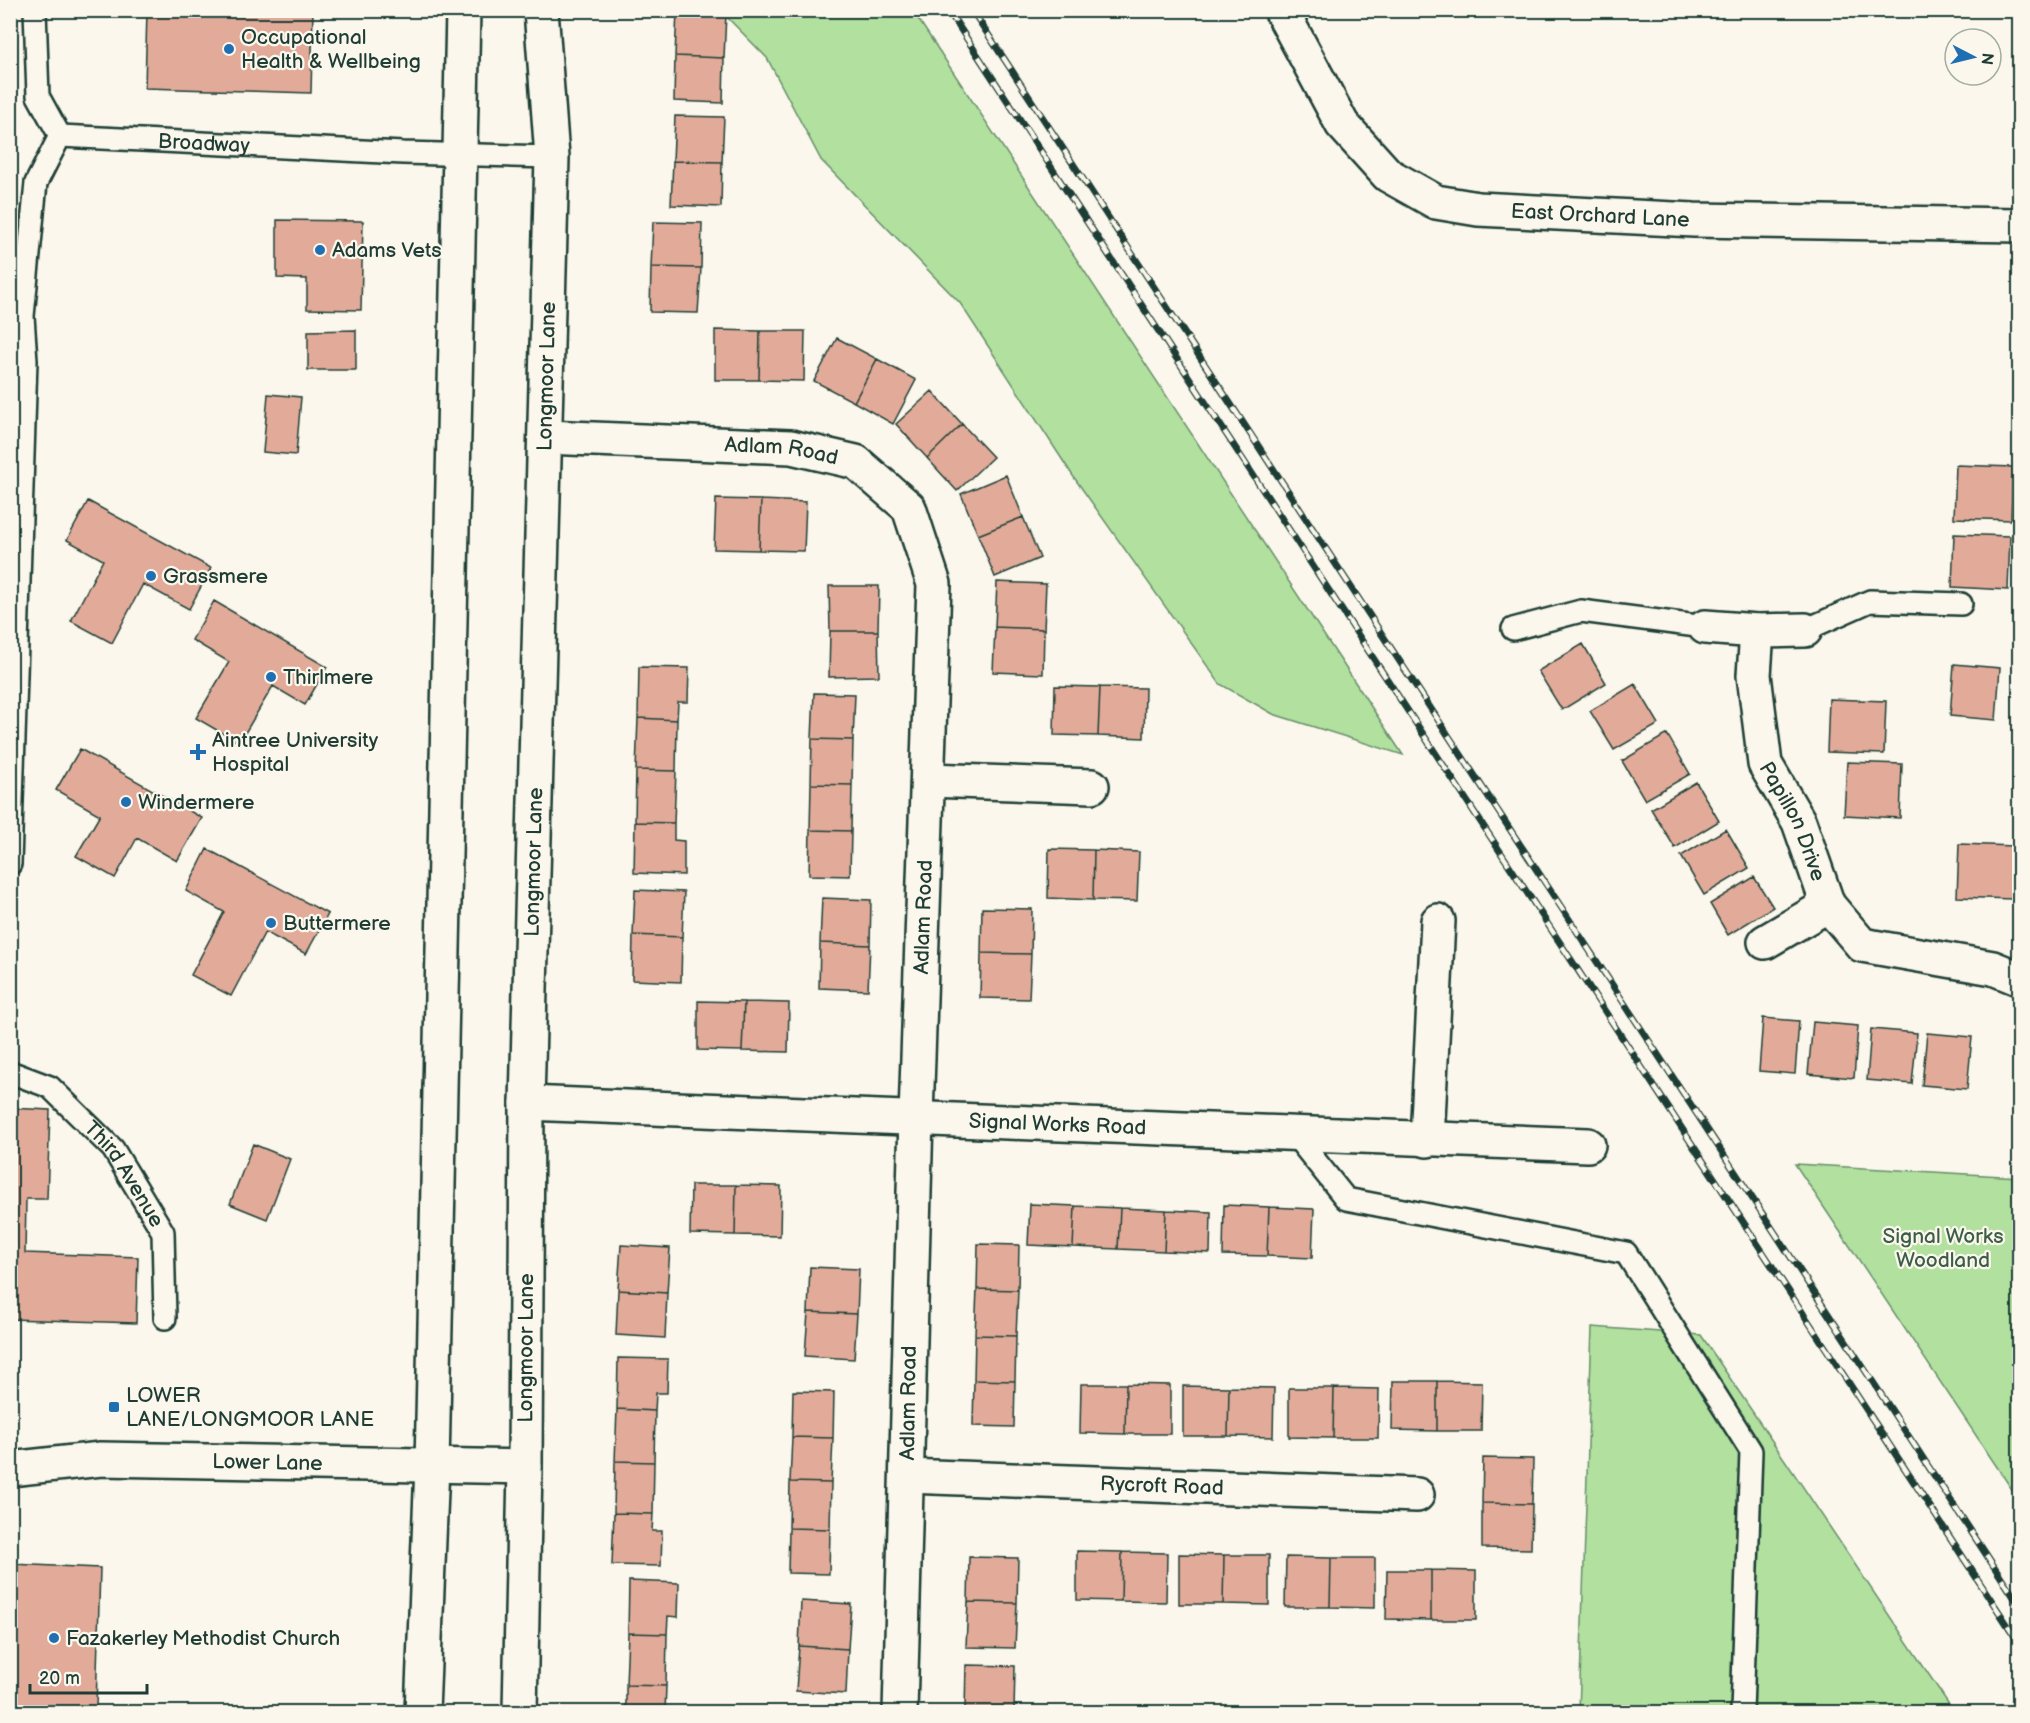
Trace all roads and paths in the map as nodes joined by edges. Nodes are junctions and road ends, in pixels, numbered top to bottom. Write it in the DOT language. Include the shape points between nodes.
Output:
graph roads {
  1 [pos="35,10"];
  2 [pos="463,10"];
  3 [pos="541,10"];
  4 [pos="1281,10"];
  5 [pos="60,136"];
  6 [pos="460,155"];
  7 [pos="552,157"];
  8 [pos="2019,225"];
  9 [pos="17,322"];
  10 [pos="545,437"];
  11 [pos="1961,604"];
  12 [pos="13,616"];
  13 [pos="1705,627"];
  14 [pos="1512,629"];
  15 [pos="1805,630"];
  16 [pos="1757,631"];
  17 [pos="929,780"];
  18 [pos="1092,786"];
  19 [pos="10,864"];
  20 [pos="1828,905"];
  21 [pos="1438,921"];
  22 [pos="1765,942"];
  23 [pos="2019,979"];
  24 [pos="10,1072"];
  25 [pos="527,1103"];
  26 [pos="916,1117"];
  27 [pos="1294,1134"];
  28 [pos="1427,1140"];
  29 [pos="1588,1145"];
  30 [pos="165,1318"];
  31 [pos="432,1466"];
  32 [pos="525,1467"];
  33 [pos="10,1469"];
  34 [pos="907,1476"];
  35 [pos="1417,1495"];
  36 [pos="422,1713"];
  37 [pos="520,1713"];
  38 [pos="900,1713"];
  39 [pos="1742,1713"];
  1 -- 5 [label="lane" via="38,96"];
  2 -- 6 [label="street"];
  3 -- 7 [label="street, Longmoor Lane"];
  4 -- 8 [label="street, East Orchard Lane" via="1342,124 1388,174 1436,202 1478,209 1694,220"];
  5 -- 6 [label="lane, Broadway"];
  5 -- 9 [label="lane" via="36,183"];
  6 -- 7 [label="lane, Broadway"];
  6 -- 31 [label="street"];
  7 -- 10 [label="street, Longmoor Lane"];
  9 -- 12 [label="lane" via="26,362"];
  10 -- 17 [label="street, Adlam Road" via="791,447 856,462 909,508 934,584"];
  10 -- 25 [label="street, Longmoor Lane"];
  11 -- 15 [label="lane" via="1870,601"];
  12 -- 19 [label="lane"];
  13 -- 14 [label="lane" via="1581,611"];
  13 -- 16 [label="street"];
  15 -- 16 [label="street"];
  16 -- 20 [label="street, Papillon Drive" via="1754,675 1765,764 1799,822"];
  17 -- 18 [label="street"];
  17 -- 26 [label="street, Adlam Road"];
  20 -- 22 [label="street, Papillon Drive"];
  20 -- 23 [label="street, Papillon Drive" via="1862,945 1993,968"];
  21 -- 28 [label="street"];
  24 -- 30 [label="lane, Third Avenue" via="50,1087 113,1149 163,1232"];
  25 -- 26 [label="street, Signal Works Road"];
  25 -- 32 [label="street, Longmoor Lane"];
  26 -- 27 [label="street, Signal Works Road"];
  26 -- 34 [label="street, Adlam Road"];
  27 -- 28 [label="street, Signal Works Road"];
  27 -- 39 [label="lane" via="1346,1199 1626,1253 1751,1451"];
  28 -- 29 [label="street, Signal Works Road"];
  31 -- 32 [label="street, Lower Lane"];
  31 -- 33 [label="street, Lower Lane" via="101,1459"];
  31 -- 36 [label="street"];
  32 -- 37 [label="street, Longmoor Lane"];
  34 -- 35 [label="street, Rycroft Road"];
  34 -- 38 [label="street, Adlam Road"];
}
